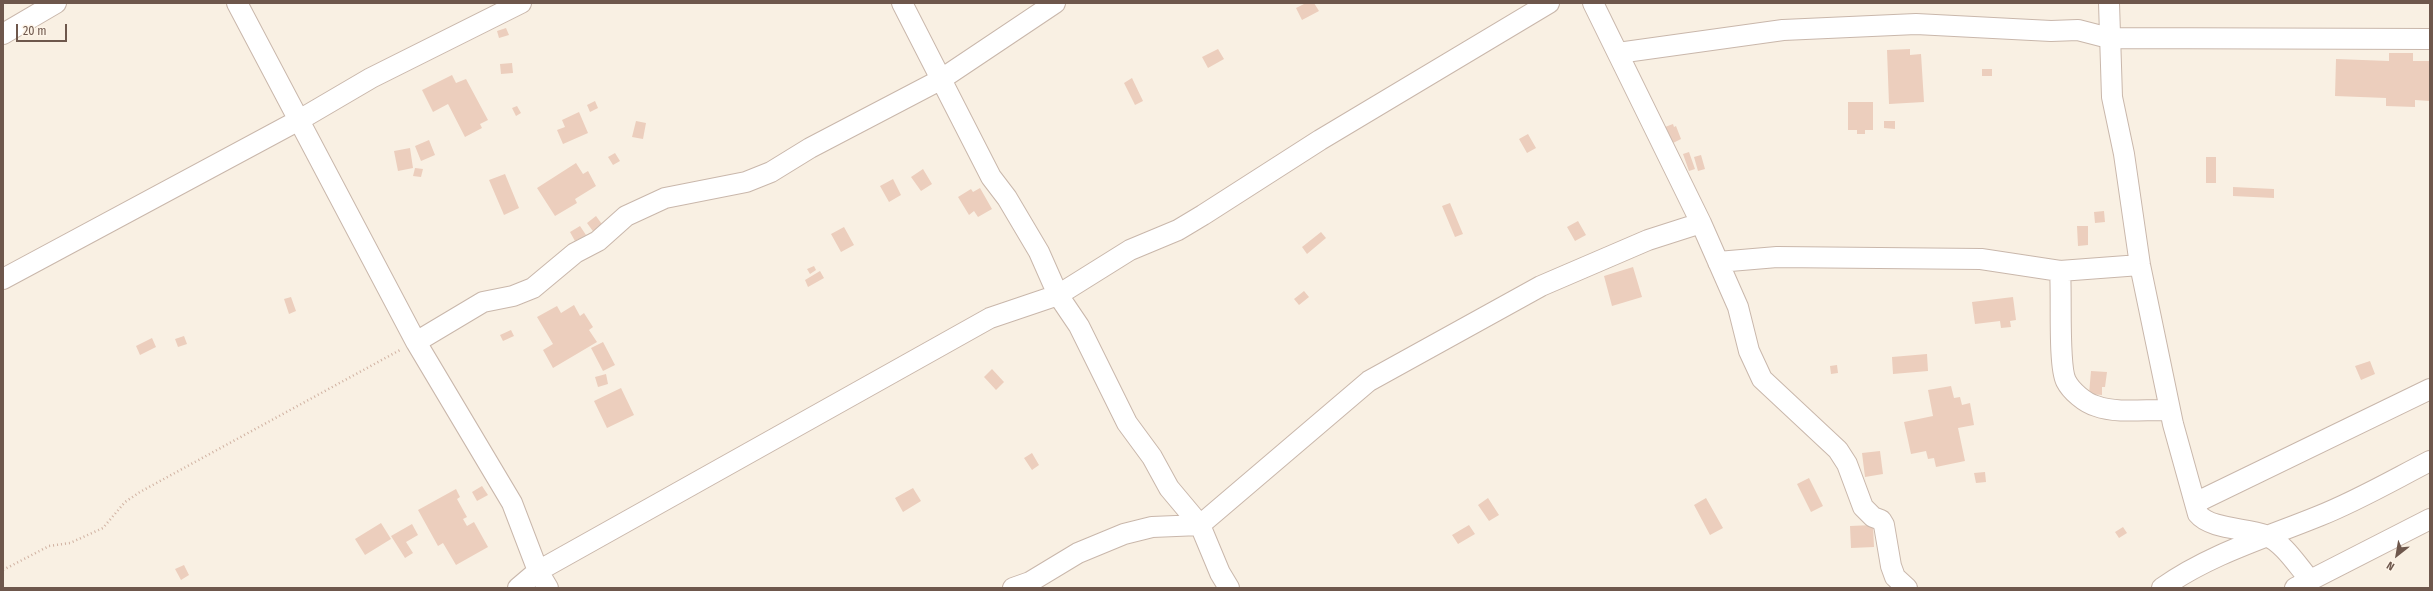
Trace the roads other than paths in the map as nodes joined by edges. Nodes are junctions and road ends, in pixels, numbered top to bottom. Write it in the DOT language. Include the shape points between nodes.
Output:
graph roads {
  1 [pos="56,3"];
  2 [pos="238,3"];
  3 [pos="521,3"];
  4 [pos="902,3"];
  5 [pos="1055,3"];
  6 [pos="1549,3"];
  7 [pos="1593,3"];
  8 [pos="2108,3"];
  9 [pos="3,34"];
  10 [pos="2108,38"];
  11 [pos="2430,39"];
  12 [pos="1618,53"];
  13 [pos="940,80"];
  14 [pos="300,119"];
  15 [pos="1701,223"];
  16 [pos="1718,262"];
  17 [pos="2140,265"];
  18 [pos="2060,271"];
  19 [pos="3,279"];
  20 [pos="1058,295"];
  21 [pos="416,342"];
  22 [pos="2430,389"];
  23 [pos="2170,410"];
  24 [pos="2430,461"];
  25 [pos="2194,503"];
  26 [pos="2430,519"];
  27 [pos="1200,525"];
  28 [pos="2265,535"];
  29 [pos="538,571"];
  30 [pos="2303,584"];
  31 [pos="518,588"];
  32 [pos="548,588"];
  33 [pos="1013,588"];
  34 [pos="1230,588"];
  35 [pos="1907,588"];
  36 [pos="2162,588"];
  1 -- 9 [label="street"];
  2 -- 14 [label="street"];
  3 -- 14 [label="street" via="371,78"];
  4 -- 13 [label="street"];
  5 -- 13 [label="street"];
  6 -- 20 [label="street" via="1320,140 1178,230 1130,250"];
  7 -- 12 [label="street"];
  8 -- 10 [label="street"];
  10 -- 11 [label="street"];
  10 -- 12 [label="street" via="2078,30 1916,24 1783,30"];
  10 -- 17 [label="street" via="2112,97 2124,154"];
  12 -- 15 [label="street"];
  13 -- 20 [label="street" via="991,178 1007,198 1039,252"];
  13 -- 21 [label="street" via="810,148 771,172 746,182 665,198 626,216 598,241 575,254 534,288 513,296 483,302"];
  14 -- 19 [label="street"];
  14 -- 21 [label="street"];
  15 -- 16 [label="street"];
  15 -- 27 [label="street" via="1648,240 1541,286 1369,381"];
  16 -- 18 [label="street" via="1777,257 1981,259"];
  16 -- 35 [label="street" via="1738,307 1749,351 1762,379 1838,450 1847,464 1863,507 1884,525 1895,577"];
  17 -- 18 [label="street"];
  17 -- 23 [label="street"];
  18 -- 23 [label="street" via="2062,365 2066,381 2082,398 2096,406"];
  20 -- 27 [label="street" via="1079,326 1128,423 1152,456 1169,488"];
  20 -- 29 [label="street" via="990,318"];
  21 -- 29 [label="street" via="512,503"];
  22 -- 25 [label="street"];
  23 -- 25 [label="street"];
  24 -- 28 [label="street" via="2351,502"];
  25 -- 28 [label="street" via="2198,514 2210,523"];
  26 -- 30 [label="street"];
  27 -- 33 [label="street" via="1152,527 1124,534 1078,553 1030,582"];
  27 -- 34 [label="street" via="1220,573"];
  28 -- 30 [label="street" via="2278,544"];
  28 -- 36 [label="street" via="2196,566"];
  29 -- 31 [label="street"];
  29 -- 32 [label="street"];
}
